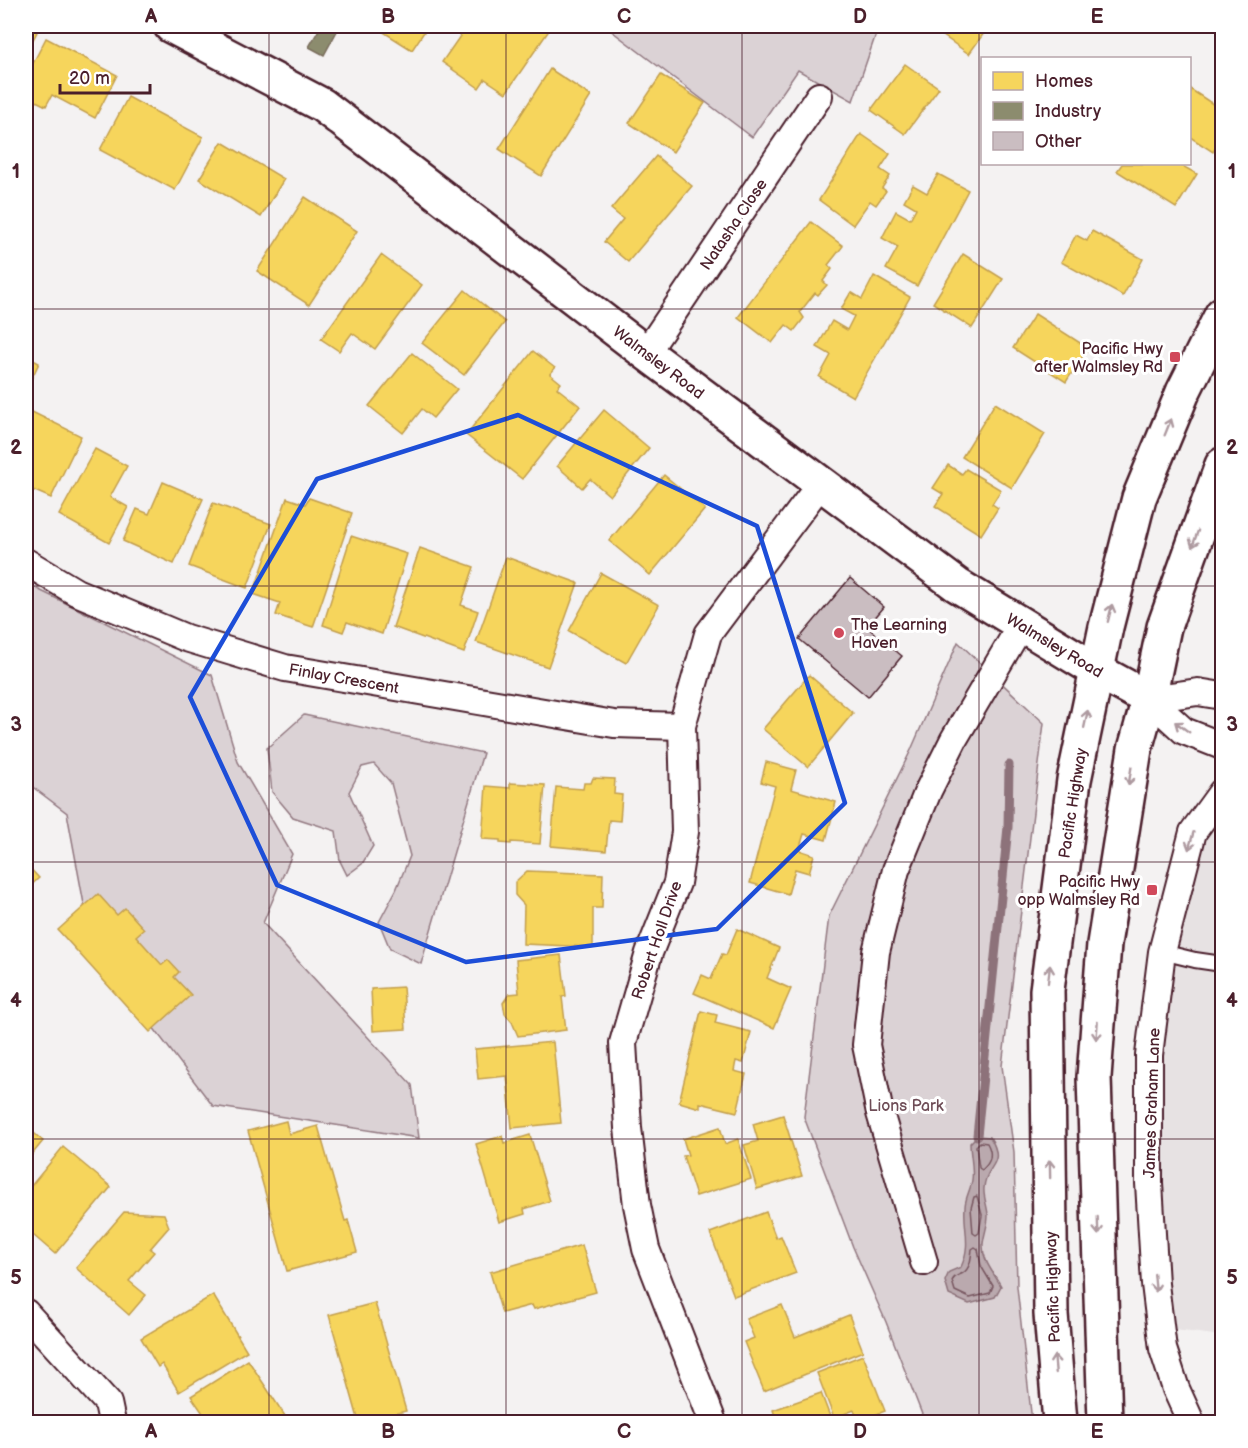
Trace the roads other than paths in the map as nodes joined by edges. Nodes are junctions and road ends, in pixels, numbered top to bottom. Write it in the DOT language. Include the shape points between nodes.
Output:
graph roads {
  1 [pos="171,26"];
  2 [pos="819,96"];
  3 [pos="1222,314"];
  4 [pos="646,353"];
  5 [pos="1222,465"];
  6 [pos="820,483"];
  7 [pos="26,562"];
  8 [pos="1021,625"];
  9 [pos="1096,670"];
  10 [pos="1222,696"];
  11 [pos="1149,699"];
  12 [pos="682,726"];
  13 [pos="1222,746"];
  14 [pos="1222,792"];
  15 [pos="1162,952"];
  16 [pos="1222,964"];
  17 [pos="924,1262"];
  18 [pos="26,1313"];
  19 [pos="112,1422"];
  20 [pos="713,1422"];
  21 [pos="1060,1422"];
  22 [pos="1104,1422"];
  23 [pos="1191,1422"];
  1 -- 4 [label="main road, Walmsley Road" via="322,105"];
  2 -- 4 [label="street, Natasha Close"];
  9 -- 3 [label="main road, Pacific Highway, one-way" via="1139,498 1183,392"];
  4 -- 6 [label="main road, Walmsley Road"];
  5 -- 11 [label="main road, one-way" via="1168,612"];
  6 -- 8 [label="main road, Walmsley Road" via="957,585"];
  6 -- 12 [label="street, Robert Holl Drive" via="708,634"];
  7 -- 12 [label="street, Finlay Crescent" via="76,592 186,638 285,668 614,724"];
  8 -- 9 [label="main road, Walmsley Road"];
  8 -- 17 [label="street" via="928,791 896,870 876,952 866,1045 880,1113"];
  9 -- 11 [label="main road, Walmsley Road"];
  21 -- 9 [label="main road, Pacific Highway, one-way" via="1052,1314 1047,990 1074,780"];
  10 -- 11 [label="street" via="1198,692"];
  13 -- 11 [label="street, one-way" via="1184,731"];
  11 -- 22 [label="main road, one-way" via="1135,749 1104,944 1094,1077"];
  12 -- 20 [label="street, Robert Holl Drive" via="686,832 677,884 649,953 623,1043 628,1128 646,1249"];
  14 -- 15 [label="street, James Graham Lane, one-way" via="1193,832"];
  15 -- 16 [label="lane"];
  15 -- 23 [label="street, James Graham Lane, one-way" via="1149,1054 1154,1273 1163,1349"];
  18 -- 19 [label="street" via="108,1403"];
}
